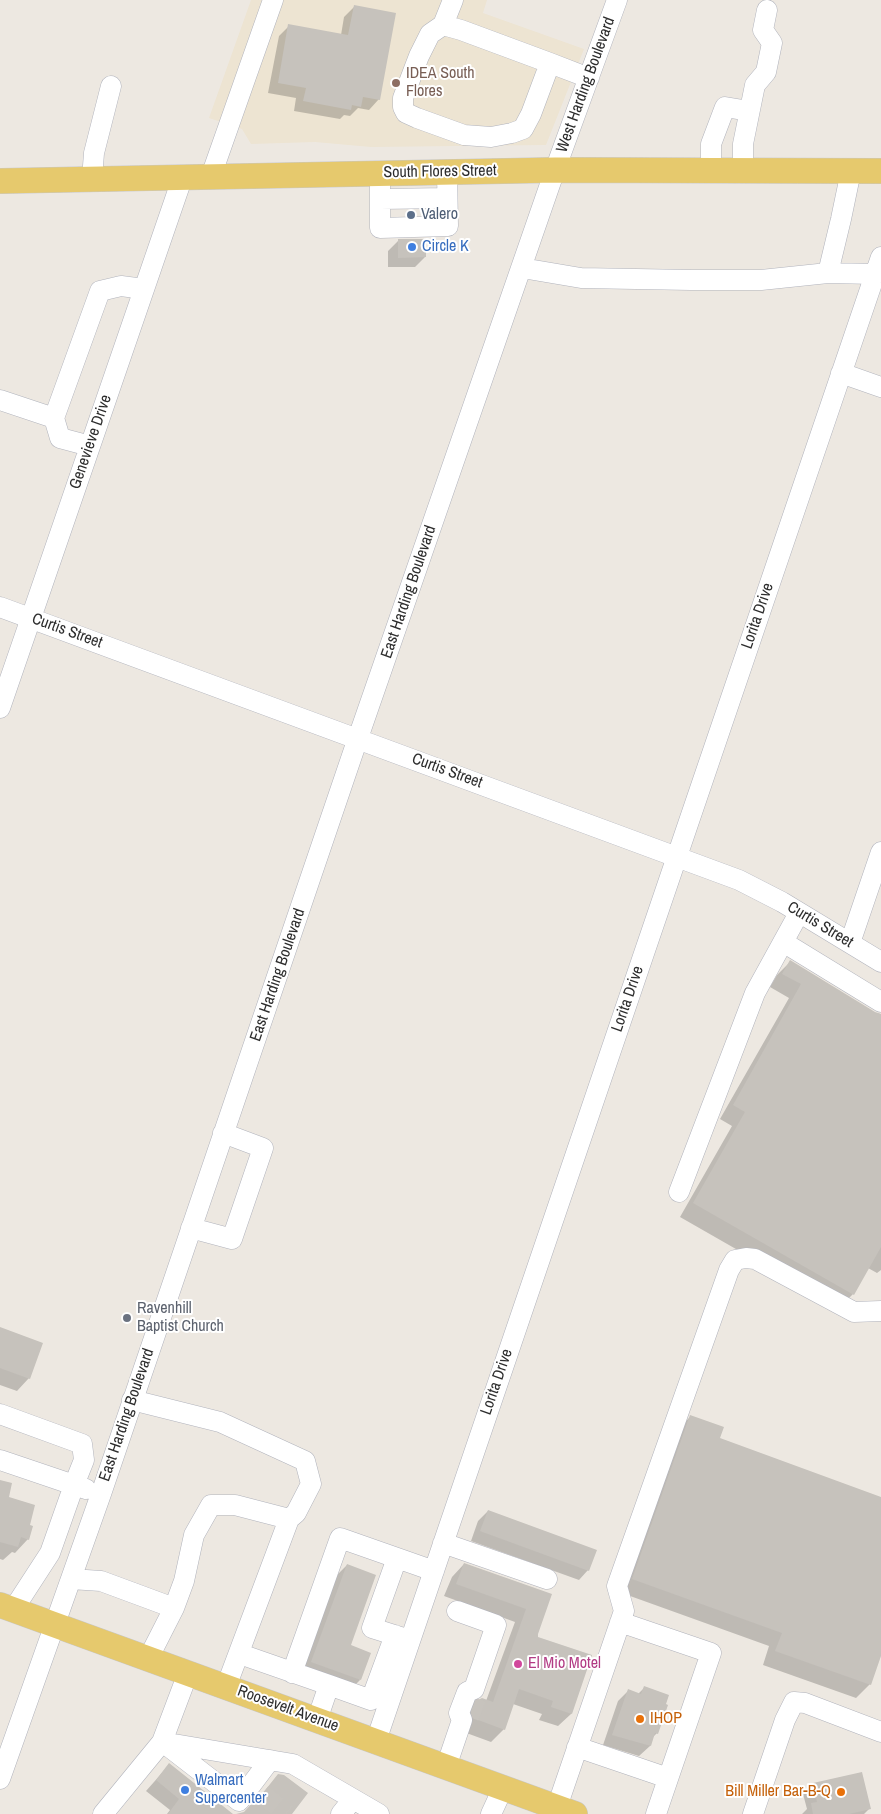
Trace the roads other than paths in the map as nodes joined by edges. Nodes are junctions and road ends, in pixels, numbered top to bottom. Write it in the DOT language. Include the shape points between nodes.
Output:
graph roads {
  1 [pos="274,0"];
  2 [pos="453,0"];
  3 [pos="617,0"];
  4 [pos="767,10"];
  5 [pos="443,25"];
  6 [pos="550,63"];
  7 [pos="589,78"];
  8 [pos="111,86"];
  9 [pos="749,111"];
  10 [pos="555,170"];
  11 [pos="710,171"];
  12 [pos="743,171"];
  13 [pos="851,171"];
  14 [pos="881,171"];
  15 [pos="447,172"];
  16 [pos="380,173"];
  17 [pos="183,176"];
  18 [pos="211,176"];
  19 [pos="92,179"];
  20 [pos="0,180"];
  21 [pos="447,198"];
  22 [pos="380,199"];
  23 [pos="878,265"];
  24 [pos="522,268"];
  25 [pos="828,273"];
  26 [pos="144,289"];
  27 [pos="841,373"];
  28 [pos="881,387"];
  29 [pos="0,400"];
  30 [pos="54,418"];
  31 [pos="90,446"];
  32 [pos="0,607"];
  33 [pos="31,618"];
  34 [pos="0,708"];
  35 [pos="358,738"];
  36 [pos="881,852"];
  37 [pos="676,857"];
  38 [pos="799,913"];
  39 [pos="783,942"];
  40 [pos="850,943"];
  41 [pos="881,962"];
  42 [pos="881,1002"];
  43 [pos="223,1133"];
  44 [pos="679,1192"];
  45 [pos="191,1228"];
  46 [pos="881,1311"];
  47 [pos="132,1400"];
  48 [pos="0,1414"];
  49 [pos="0,1460"];
  50 [pos="74,1485"];
  51 [pos="101,1494"];
  52 [pos="289,1519"];
  53 [pos="443,1542"];
  54 [pos="50,1553"];
  55 [pos="397,1558"];
  56 [pos="74,1570"];
  57 [pos="434,1571"];
  58 [pos="548,1579"];
  59 [pos="7,1607"];
  60 [pos="174,1608"];
  61 [pos="457,1611"];
  62 [pos="620,1622"];
  63 [pos="54,1624"];
  64 [pos="402,1637"];
  65 [pos="240,1654"];
  66 [pos="148,1659"];
  67 [pos="188,1673"];
  68 [pos="292,1673"];
  69 [pos="329,1685"];
  70 [pos="226,1687"];
  71 [pos="316,1720"];
  72 [pos="881,1732"];
  73 [pos="376,1741"];
  74 [pos="162,1742"];
  75 [pos="577,1747"];
  76 [pos="270,1760"];
  77 [pos="2,1767"];
  78 [pos="446,1767"];
  79 [pos="668,1778"];
  80 [pos="502,1788"];
  81 [pos="347,1806"];
  82 [pos="566,1811"];
  83 [pos="103,1814"];
  84 [pos="378,1814"];
  85 [pos="491,1814"];
  86 [pos="656,1814"];
  87 [pos="752,1814"];
  1 -- 18 [label="street"];
  2 -- 5 [label="street"];
  3 -- 7 [label="street, West Harding Boulevard"];
  4 -- 9 [label="street" via="762,30 772,43 766,72 754,85"];
  5 -- 6 [label="street"];
  5 -- 6 [label="street" via="430,34 419,56 403,98 403,108 417,118 464,135 491,137 523,129"];
  6 -- 7 [label="street"];
  7 -- 10 [label="street, West Harding Boulevard"];
  8 -- 19 [label="street" via="94,153"];
  9 -- 11 [label="street" via="725,107 711,144"];
  9 -- 12 [label="street" via="743,144"];
  10 -- 11 [label="main road, South Flores Street"];
  10 -- 15 [label="main road, South Flores Street"];
  10 -- 24 [label="street, East Harding Boulevard"];
  11 -- 12 [label="main road, South Flores Street"];
  12 -- 13 [label="main road, South Flores Street"];
  13 -- 14 [label="main road, South Flores Street"];
  13 -- 25 [label="street"];
  15 -- 16 [label="main road, South Flores Street"];
  15 -- 21 [label="street"];
  16 -- 18 [label="main road, South Flores Street"];
  16 -- 22 [label="street"];
  17 -- 18 [label="main road, South Flores Street"];
  17 -- 19 [label="main road, South Flores Street"];
  17 -- 26 [label="street, Genevieve Drive"];
  19 -- 20 [label="main road, South Flores Street"];
  21 -- 22 [label="street"];
  21 -- 22 [label="street" via="448,226 380,228"];
  23 -- 25 [label="street"];
  23 -- 27 [label="street, Lorita Drive"];
  24 -- 25 [label="street" via="581,278 651,280 761,280"];
  24 -- 35 [label="street, East Harding Boulevard"];
  26 -- 30 [label="street" via="120,286 100,291"];
  26 -- 31 [label="street, Genevieve Drive"];
  27 -- 28 [label="street"];
  27 -- 37 [label="street, Lorita Drive"];
  29 -- 30 [label="street"];
  30 -- 31 [label="street" via="60,438"];
  31 -- 33 [label="street, Genevieve Drive"];
  32 -- 33 [label="street, Curtis Street"];
  33 -- 34 [label="street, Genevieve Drive"];
  33 -- 35 [label="street, Curtis Street"];
  35 -- 37 [label="street, Curtis Street"];
  35 -- 43 [label="street, East Harding Boulevard"];
  36 -- 40 [label="street"];
  37 -- 38 [label="street, Curtis Street" via="740,880"];
  37 -- 53 [label="street, Lorita Drive"];
  38 -- 39 [label="street"];
  38 -- 40 [label="street, Curtis Street"];
  39 -- 42 [label="street"];
  39 -- 44 [label="street" via="755,993"];
  40 -- 41 [label="street, Curtis Street"];
  43 -- 45 [label="street, East Harding Boulevard"];
  43 -- 45 [label="street" via="263,1148 232,1239"];
  45 -- 47 [label="street, East Harding Boulevard"];
  46 -- 62 [label="street" via="854,1312 755,1259 735,1260 617,1586 624,1610"];
  47 -- 51 [label="street, East Harding Boulevard"];
  47 -- 52 [label="street" via="220,1422 305,1461 311,1484 296,1513"];
  48 -- 50 [label="street" via="82,1444 84,1460"];
  49 -- 50 [label="street"];
  50 -- 51 [label="street"];
  50 -- 54 [label="street"];
  51 -- 56 [label="street, East Harding Boulevard"];
  52 -- 60 [label="street" via="235,1505 211,1505 194,1536"];
  52 -- 65 [label="street"];
  53 -- 57 [label="street, Lorita Drive"];
  53 -- 58 [label="street"];
  54 -- 56 [label="street"];
  54 -- 59 [label="street"];
  55 -- 57 [label="street"];
  55 -- 64 [label="street" via="372,1628"];
  55 -- 68 [label="street" via="340,1538"];
  56 -- 60 [label="street"];
  56 -- 63 [label="street, East Harding Boulevard"];
  57 -- 64 [label="street, Lorita Drive"];
  59 -- 63 [label="main road, Roosevelt Avenue"];
  60 -- 66 [label="street"];
  61 -- 78 [label="street" via="496,1625 476,1692 467,1692 459,1713 466,1719"];
  62 -- 75 [label="street"];
  62 -- 79 [label="street" via="711,1653"];
  63 -- 66 [label="main road, Roosevelt Avenue"];
  63 -- 77 [label="street, East Harding Boulevard"];
  64 -- 69 [label="street" via="371,1700"];
  64 -- 73 [label="street, Lorita Drive"];
  65 -- 68 [label="street"];
  65 -- 70 [label="street"];
  66 -- 67 [label="main road, Roosevelt Avenue"];
  67 -- 70 [label="main road, Roosevelt Avenue"];
  67 -- 74 [label="street"];
  68 -- 69 [label="street"];
  69 -- 71 [label="street"];
  70 -- 71 [label="main road, Roosevelt Avenue"];
  71 -- 73 [label="main road, Roosevelt Avenue"];
  72 -- 87 [label="street" via="805,1702 794,1702"];
  73 -- 78 [label="main road, Roosevelt Avenue"];
  74 -- 76 [label="street"];
  74 -- 76 [label="street" via="239,1801 256,1790"];
  74 -- 83 [label="street"];
  75 -- 79 [label="street"];
  75 -- 82 [label="street"];
  76 -- 81 [label="street" via="293,1764"];
  78 -- 80 [label="main road, Roosevelt Avenue"];
  79 -- 86 [label="street"];
  80 -- 82 [label="main road, Roosevelt Avenue"];
  80 -- 85 [label="street"];
  81 -- 84 [label="street"];
}
